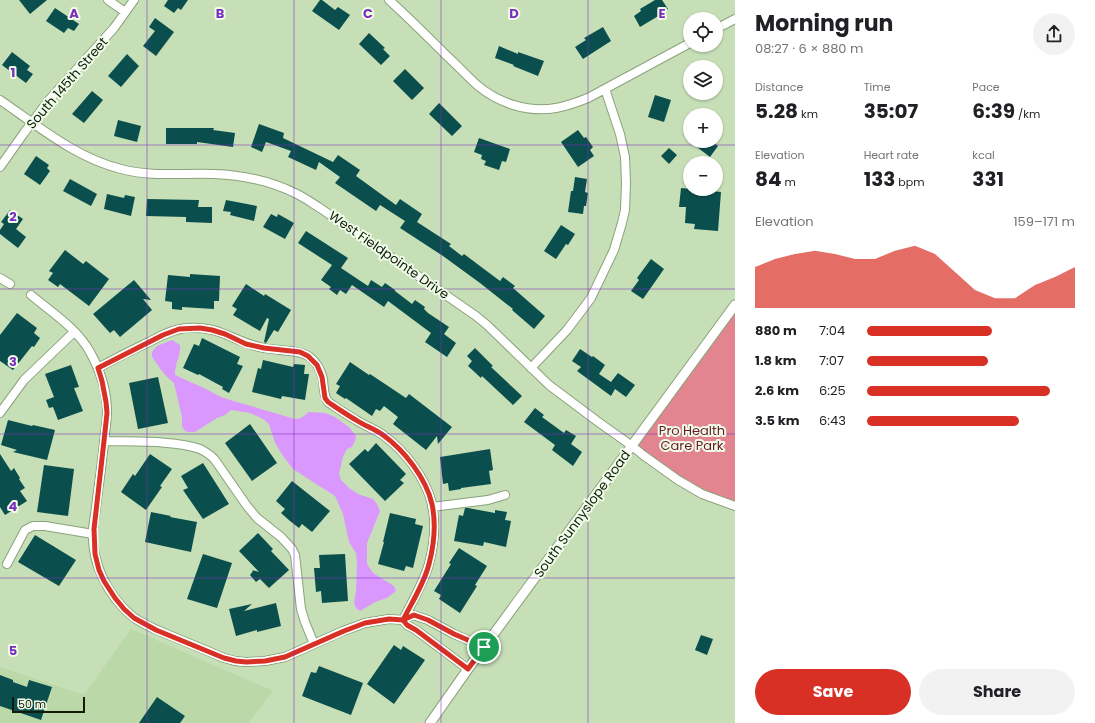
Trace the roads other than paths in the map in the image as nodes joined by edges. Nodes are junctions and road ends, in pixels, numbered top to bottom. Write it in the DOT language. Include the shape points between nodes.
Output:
graph roads {
  1 [pos="108,0"];
  2 [pos="134,0"];
  3 [pos="389,0"];
  4 [pos="125,12"];
  5 [pos="735,19"];
  6 [pos="723,25"];
  7 [pos="683,48"];
  8 [pos="606,89"];
  9 [pos="0,100"];
  10 [pos="32,122"];
  11 [pos="0,167"];
  12 [pos="0,278"];
  13 [pos="10,284"];
  14 [pos="31,295"];
  15 [pos="735,305"];
  16 [pos="74,332"];
  17 [pos="98,368"];
  18 [pos="531,368"];
  19 [pos="0,413"];
  20 [pos="104,441"];
  21 [pos="632,446"];
  22 [pos="505,495"];
  23 [pos="735,506"];
  24 [pos="432,507"];
  25 [pos="93,534"];
  26 [pos="7,564"];
  27 [pos="403,620"];
  28 [pos="314,644"];
  29 [pos="484,647"];
  30 [pos="468,669"];
  31 [pos="430,723"];
  1 -- 4 [label="street"];
  2 -- 4 [label="street, South 145th Street"];
  3 -- 8 [label="street" via="476,84 502,100 534,109 556,108 573,104"];
  4 -- 10 [label="street, South 145th Street"];
  5 -- 6 [label="street"];
  7 -- 8 [label="street"];
  8 -- 18 [label="street" via="625,157 626,183 622,224 614,250 591,298 567,330"];
  9 -- 10 [label="street, West Fieldpointe Drive"];
  10 -- 11 [label="street, South 145th Street"];
  10 -- 18 [label="street, West Fieldpointe Drive" via="83,155 122,170 151,174 240,176 271,183 296,194 476,316"];
  12 -- 13 [label="street"];
  14 -- 16 [label="street"];
  15 -- 21 [label="street, South Sunnyslope Road"];
  16 -- 17 [label="street" via="85,344"];
  16 -- 19 [label="street" via="24,380"];
  17 -- 20 [label="street" via="107,413"];
  17 -- 24 [label="street" via="179,329 212,330 246,344 300,352 317,365 328,402 383,435 407,458 422,480"];
  18 -- 21 [label="street, West Fieldpointe Drive" via="568,400"];
  20 -- 25 [label="street"];
  20 -- 28 [label="street" via="186,445 209,454 247,506 292,549 295,555 301,609"];
  21 -- 23 [label="street, West Fieldpointe Drive" via="678,480 702,494"];
  21 -- 29 [label="street, South Sunnyslope Road"];
  22 -- 24 [label="street" via="488,500"];
  24 -- 27 [label="street" via="434,533 429,566"];
  25 -- 26 [label="street" via="45,526 29,527"];
  25 -- 28 [label="street" via="99,570 115,598 134,618 156,630 224,658 246,662 285,657"];
  27 -- 28 [label="street" via="389,619 365,623"];
  27 -- 29 [label="street" via="414,615"];
  27 -- 30 [label="street"];
  29 -- 30 [label="street, South Sunnyslope Road"];
  30 -- 31 [label="street, South Sunnyslope Road"];
}
